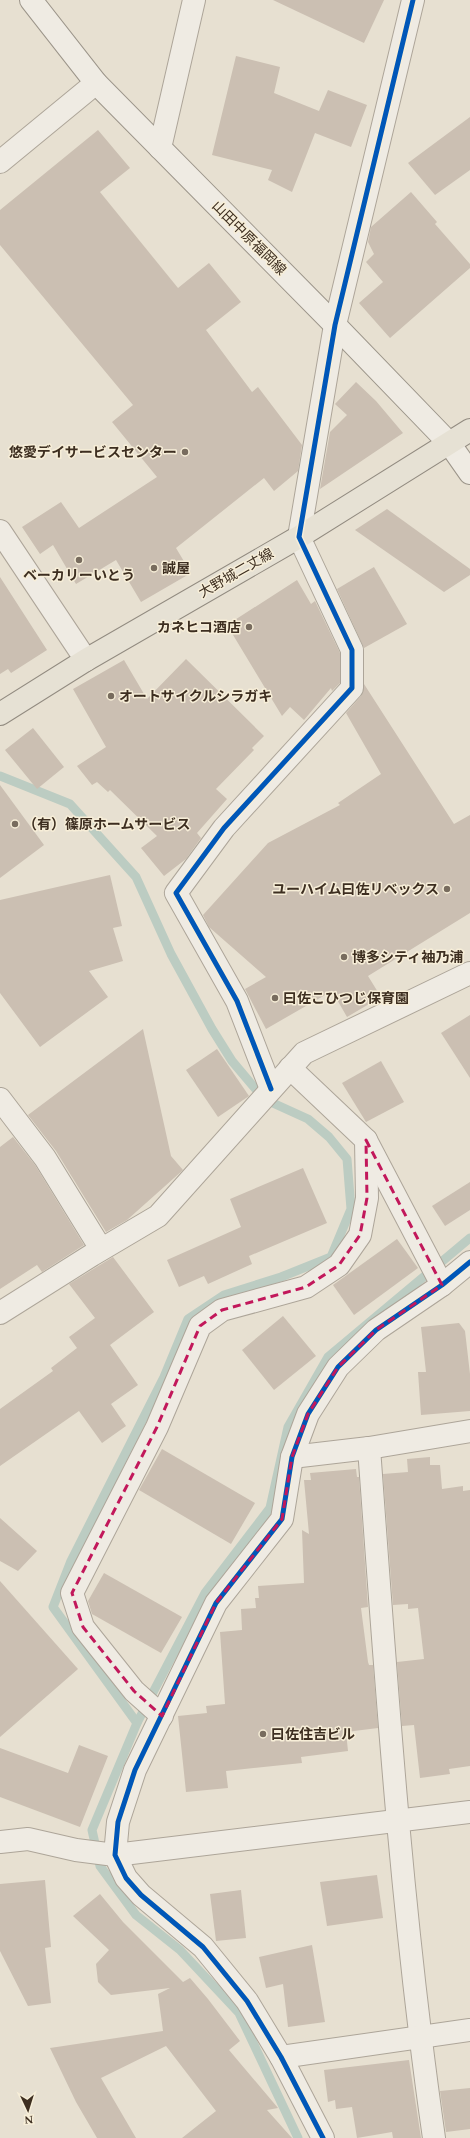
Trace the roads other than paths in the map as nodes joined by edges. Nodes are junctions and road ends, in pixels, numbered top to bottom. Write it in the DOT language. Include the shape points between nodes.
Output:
graph roads {
  1 [pos="31,0"];
  2 [pos="194,0"];
  3 [pos="413,0"];
  4 [pos="96,83"];
  5 [pos="160,148"];
  6 [pos="0,162"];
  7 [pos="336,325"];
  8 [pos="470,430"];
  9 [pos="449,443"];
  10 [pos="470,473"];
  11 [pos="0,531"];
  12 [pos="299,537"];
  13 [pos="86,660"];
  14 [pos="0,714"];
  15 [pos="470,973"];
  16 [pos="290,1068"];
  17 [pos="271,1089"];
  18 [pos="0,1099"];
  19 [pos="366,1140"];
  20 [pos="101,1249"];
  21 [pos="470,1262"];
  22 [pos="442,1285"];
  23 [pos="0,1313"];
  24 [pos="470,1431"];
  25 [pos="369,1448"];
  26 [pos="292,1457"];
  27 [pos="162,1716"];
  28 [pos="470,1812"];
  29 [pos="397,1822"];
  30 [pos="0,1842"];
  31 [pos="115,1855"];
  32 [pos="470,2030"];
  33 [pos="419,2038"];
  34 [pos="281,2057"];
  35 [pos="323,2138"];
  36 [pos="434,2138"];
  1 -- 4 [label="street, 山田中原福岡線"];
  2 -- 5 [label="street"];
  3 -- 7 [label="street"];
  4 -- 5 [label="street, 山田中原福岡線"];
  4 -- 6 [label="street"];
  5 -- 7 [label="street, 山田中原福岡線"];
  7 -- 9 [label="street, 山田中原福岡線"];
  7 -- 12 [label="street"];
  8 -- 9 [label="main road, 大野城二丈線"];
  9 -- 10 [label="street, 山田中原福岡線"];
  9 -- 12 [label="main road, 大野城二丈線"];
  11 -- 13 [label="street"];
  12 -- 13 [label="main road, 大野城二丈線"];
  12 -- 17 [label="street" via="352,650 352,688 224,828 176,893 236,1001"];
  13 -- 14 [label="main road, 大野城二丈線"];
  15 -- 16 [label="street" via="304,1053"];
  16 -- 17 [label="street"];
  16 -- 19 [label="street"];
  17 -- 20 [label="street" via="158,1216"];
  18 -- 20 [label="street" via="45,1158"];
  19 -- 22 [label="street"];
  19 -- 27 [label="street" via="367,1198 360,1235 339,1265 306,1287 222,1310 200,1326 156,1427 72,1593 83,1628 134,1691"];
  20 -- 23 [label="street"];
  21 -- 22 [label="street"];
  22 -- 26 [label="street" via="376,1330 338,1367 308,1414"];
  24 -- 25 [label="street"];
  25 -- 26 [label="street"];
  25 -- 29 [label="street"];
  26 -- 27 [label="street" via="282,1518 216,1603"];
  27 -- 31 [label="street" via="135,1770 118,1822"];
  28 -- 29 [label="street"];
  29 -- 31 [label="street"];
  29 -- 33 [label="street"];
  30 -- 31 [label="street" via="28,1839 76,1850"];
  31 -- 34 [label="street" via="126,1878 141,1895 208,1953 247,2001"];
  32 -- 33 [label="street"];
  33 -- 34 [label="street"];
  33 -- 36 [label="street"];
  34 -- 35 [label="street"];
}
